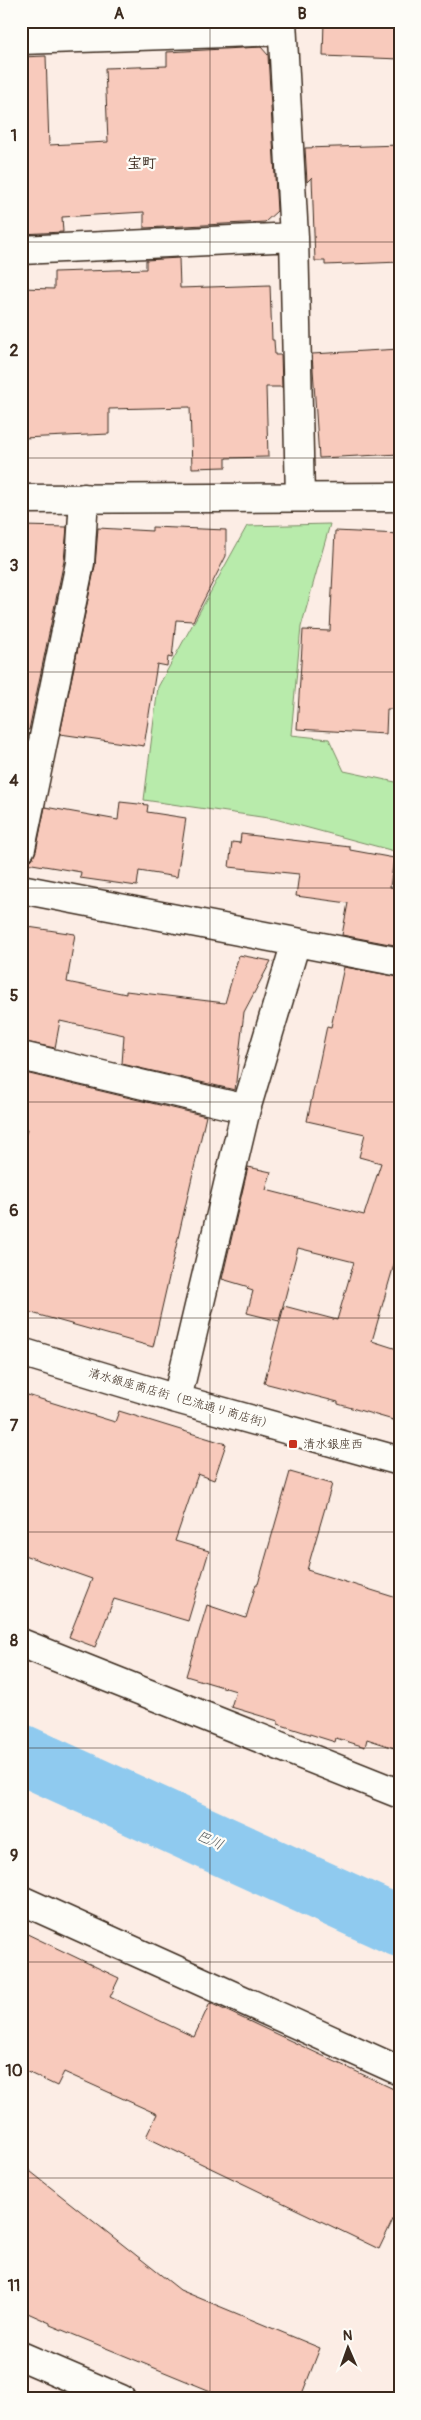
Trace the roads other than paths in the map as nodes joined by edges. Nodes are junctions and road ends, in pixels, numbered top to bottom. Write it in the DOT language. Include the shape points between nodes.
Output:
graph roads {
  1 [pos="282,26"];
  2 [pos="21,40"];
  3 [pos="294,237"];
  4 [pos="21,250"];
  5 [pos="300,497"];
  6 [pos="400,497"];
  7 [pos="84,498"];
  8 [pos="21,499"];
  9 [pos="21,848"];
  10 [pos="21,889"];
  11 [pos="296,942"];
  12 [pos="400,962"];
  13 [pos="21,1056"];
  14 [pos="246,1109"];
  15 [pos="21,1352"];
  16 [pos="177,1399"];
  17 [pos="400,1462"];
  18 [pos="21,1643"];
  19 [pos="400,1794"];
  20 [pos="21,1900"];
  21 [pos="400,2071"];
  22 [pos="21,2356"];
  23 [pos="122,2399"];
  1 -- 2 [label="street"];
  1 -- 3 [label="street"];
  3 -- 4 [label="street"];
  3 -- 5 [label="street"];
  5 -- 6 [label="street"];
  5 -- 7 [label="street"];
  7 -- 8 [label="street"];
  7 -- 9 [label="street" via="80,564"];
  10 -- 11 [label="street"];
  11 -- 12 [label="street"];
  11 -- 14 [label="street"];
  13 -- 14 [label="street"];
  14 -- 16 [label="street"];
  15 -- 16 [label="street, 清水銀座商店街（巴流通り商店街）"];
  16 -- 17 [label="street, 清水銀座商店街（巴流通り商店街）"];
  18 -- 19 [label="street"];
  20 -- 21 [label="street"];
  22 -- 23 [label="street"];
}
